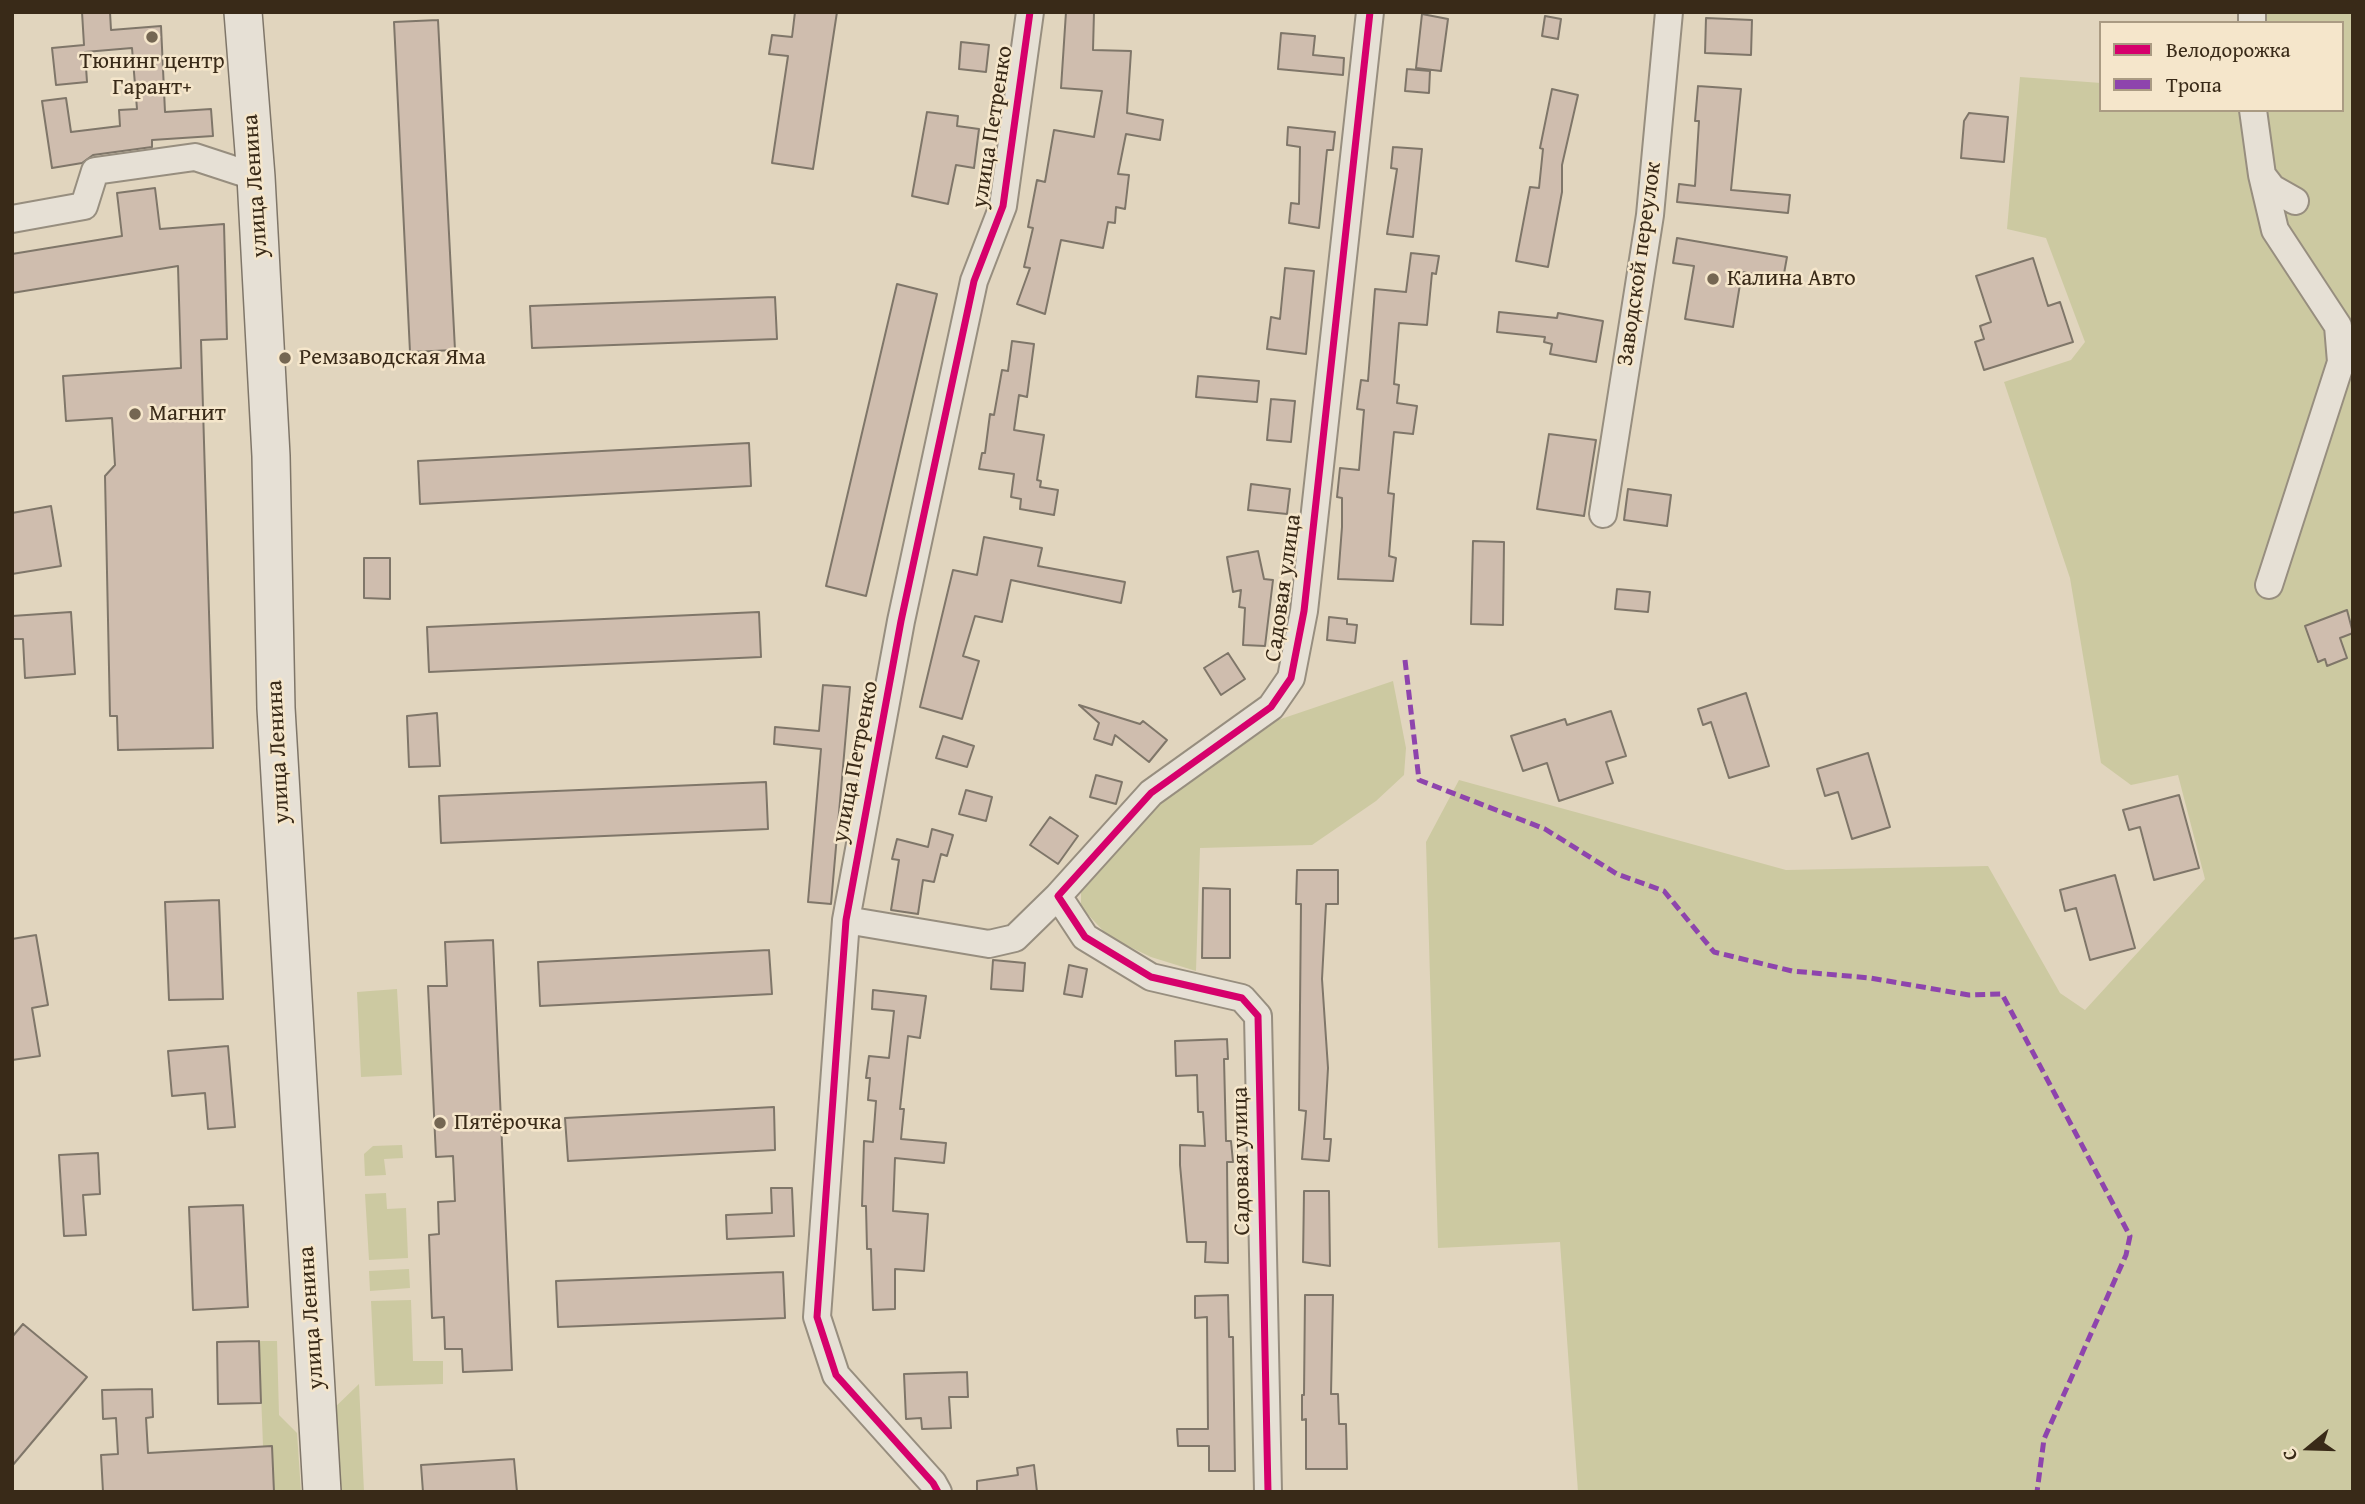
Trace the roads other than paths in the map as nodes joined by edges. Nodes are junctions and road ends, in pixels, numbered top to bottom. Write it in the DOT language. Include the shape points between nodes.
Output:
graph roads {
  1 [pos="243,12"];
  2 [pos="1030,12"];
  3 [pos="1370,12"];
  4 [pos="1669,12"];
  5 [pos="2253,112"];
  6 [pos="2262,175"];
  7 [pos="256,177"];
  8 [pos="2295,201"];
  9 [pos="12,219"];
  10 [pos="1603,514"];
  11 [pos="2269,585"];
  12 [pos="1058,896"];
  13 [pos="846,920"];
  14 [pos="322,1492"];
  15 [pos="938,1492"];
  16 [pos="1268,1492"];
  1 -- 7 [label="street, улица Ленина"];
  2 -- 13 [label="street, улица Петренко" via="1003,206 974,281 901,621"];
  3 -- 12 [label="street, Садовая улица" via="1304,611 1291,678 1271,707 1152,793"];
  4 -- 10 [label="street, Заводской переулок" via="1650,215"];
  5 -- 6 [label="street"];
  6 -- 8 [label="street" via="2272,188"];
  6 -- 11 [label="street" via="2275,230 2338,326 2341,362"];
  7 -- 9 [label="street" via="195,158 95,171 84,206"];
  7 -- 14 [label="street, улица Ленина" via="271,456 276,708"];
  12 -- 13 [label="street" via="1015,938 989,944"];
  12 -- 16 [label="street, Садовая улица" via="1085,937 1151,976 1242,998 1258,1016"];
  13 -- 15 [label="street, улица Петренко" via="817,1317 836,1375"];
}
